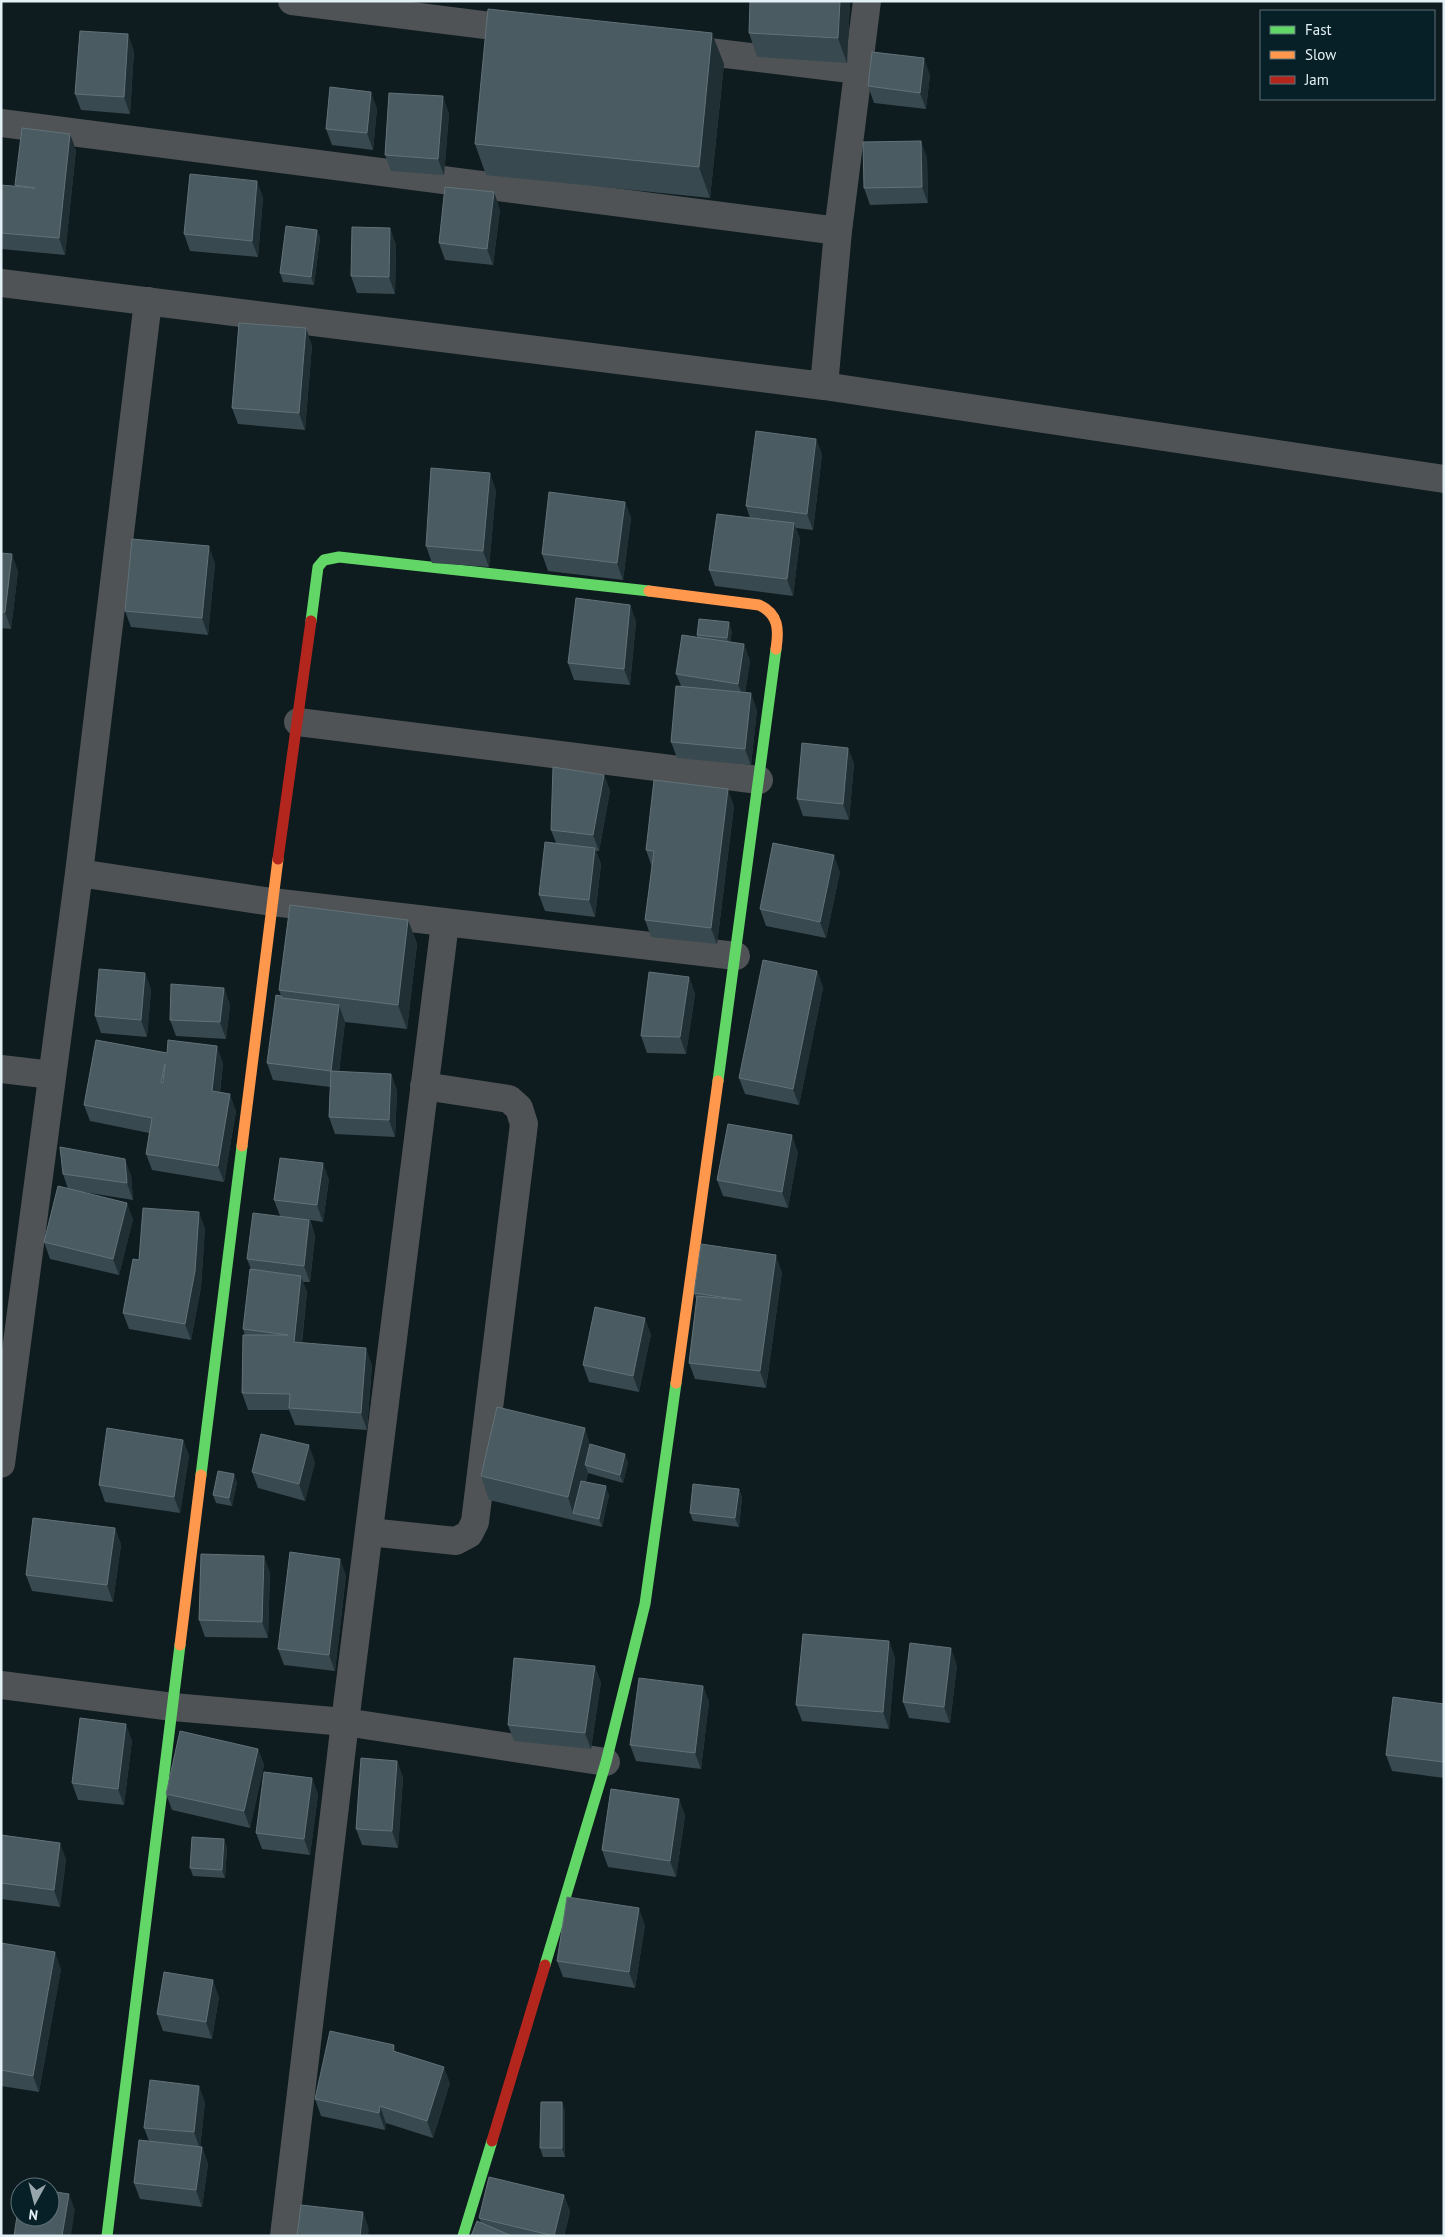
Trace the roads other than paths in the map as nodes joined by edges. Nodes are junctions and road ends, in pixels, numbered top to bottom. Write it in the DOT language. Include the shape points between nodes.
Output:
graph roads {
  1 [pos="292,1"];
  2 [pos="867,1"];
  3 [pos="546,32"];
  4 [pos="663,46"];
  5 [pos="858,70"];
  6 [pos="1,122"];
  7 [pos="838,231"];
  8 [pos="1,283"];
  9 [pos="148,301"];
  10 [pos="824,386"];
  11 [pos="1444,479"];
  12 [pos="298,722"];
  13 [pos="759,780"];
  14 [pos="79,874"];
  15 [pos="272,902"];
  16 [pos="445,923"];
  17 [pos="736,956"];
  18 [pos="1,1069"];
  19 [pos="52,1075"];
  20 [pos="424,1086"];
  21 [pos="1,1464"];
  22 [pos="368,1532"];
  23 [pos="1,1685"];
  24 [pos="173,1708"];
  25 [pos="344,1722"];
  26 [pos="606,1762"];
  27 [pos="107,2236"];
  28 [pos="284,2236"];
  29 [pos="463,2236"];
  1 -- 3 [label="street"];
  2 -- 5 [label="street"];
  4 -- 5 [label="street"];
  5 -- 7 [label="street"];
  6 -- 7 [label="street"];
  7 -- 10 [label="street"];
  8 -- 9 [label="street"];
  9 -- 10 [label="street"];
  9 -- 14 [label="street"];
  10 -- 11 [label="street"];
  12 -- 13 [label="street"];
  12 -- 13 [label="street" via="318,567 326,559 754,604 771,612 779,630"];
  12 -- 15 [label="street"];
  13 -- 17 [label="street"];
  14 -- 15 [label="street"];
  14 -- 19 [label="street"];
  15 -- 16 [label="street"];
  15 -- 24 [label="street"];
  16 -- 17 [label="street"];
  16 -- 20 [label="street"];
  17 -- 26 [label="street" via="654,1546 631,1666"];
  18 -- 19 [label="street"];
  19 -- 21 [label="street"];
  20 -- 22 [label="street"];
  20 -- 22 [label="street" via="509,1099 520,1108 524,1124 475,1522 469,1534 456,1541"];
  22 -- 25 [label="street"];
  23 -- 24 [label="street"];
  24 -- 25 [label="street"];
  24 -- 27 [label="street"];
  25 -- 26 [label="street"];
  25 -- 28 [label="street"];
  26 -- 29 [label="street"];
}
